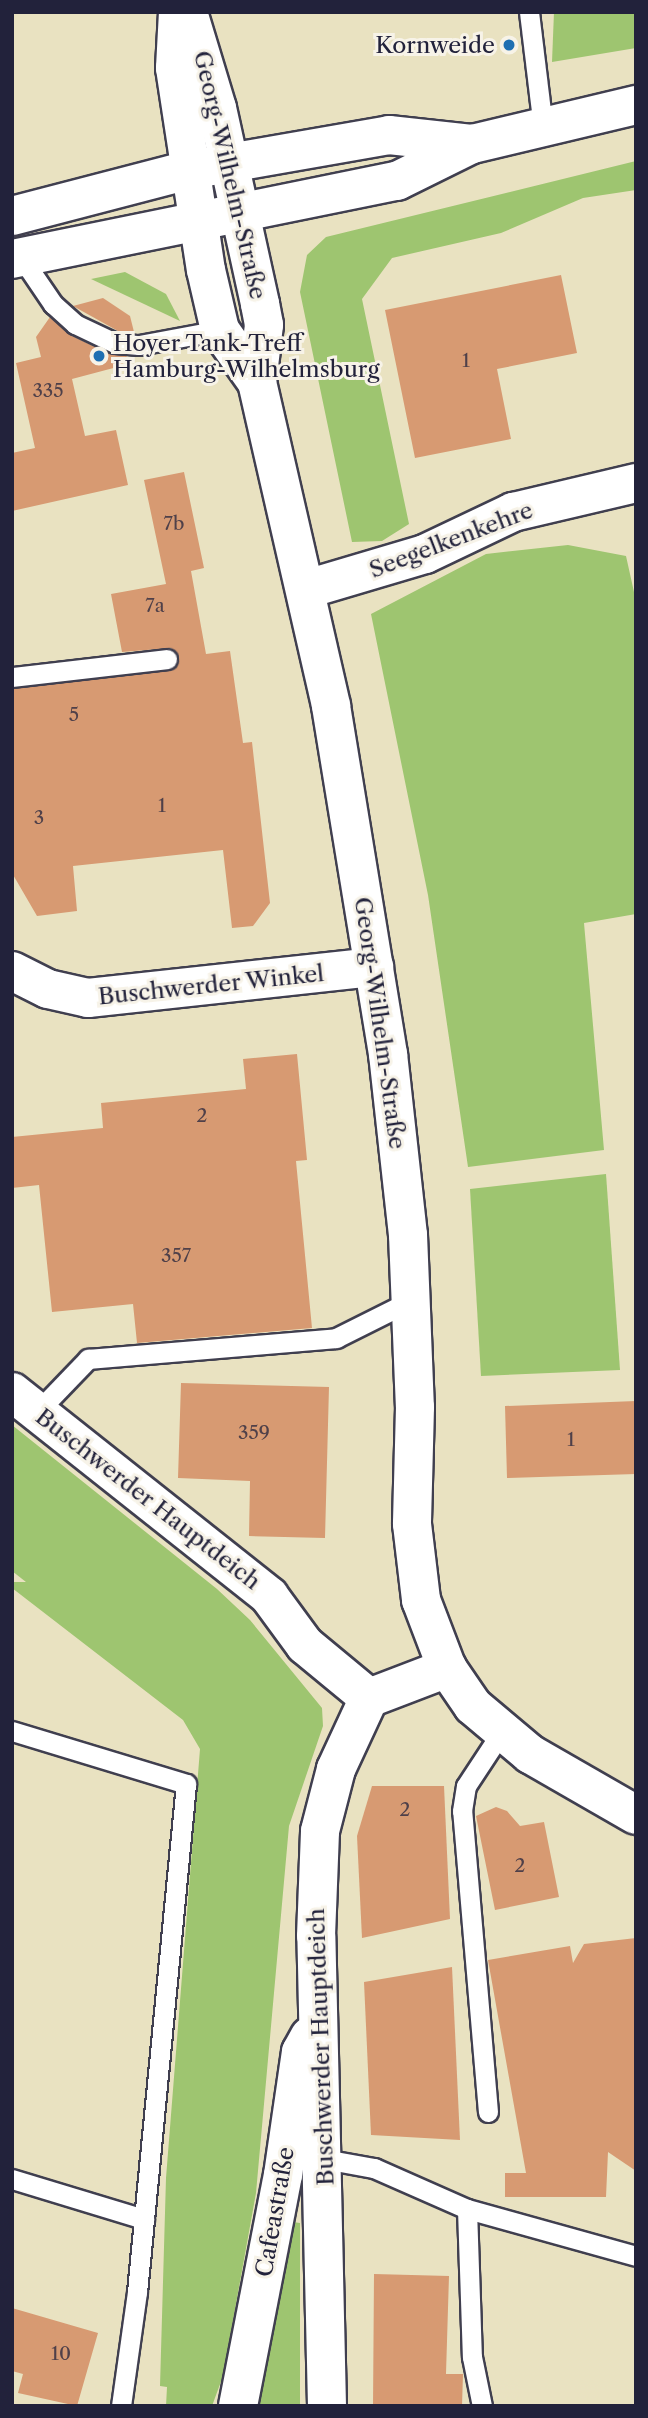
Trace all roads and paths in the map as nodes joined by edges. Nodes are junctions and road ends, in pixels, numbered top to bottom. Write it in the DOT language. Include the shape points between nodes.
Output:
graph roads {
  1 [pos="178,12"];
  2 [pos="188,12"];
  3 [pos="529,12"];
  4 [pos="636,105"];
  5 [pos="543,127"];
  6 [pos="472,144"];
  7 [pos="229,162"];
  8 [pos="189,170"];
  9 [pos="240,213"];
  10 [pos="12,216"];
  11 [pos="197,221"];
  12 [pos="17,258"];
  13 [pos="220,330"];
  14 [pos="257,382"];
  15 [pos="636,483"];
  16 [pos="307,589"];
  17 [pos="167,659"];
  18 [pos="12,677"];
  19 [pos="374,967"];
  20 [pos="12,971"];
  21 [pos="412,1300"];
  22 [pos="25,1402"];
  23 [pos="447,1668"];
  24 [pos="369,1698"];
  25 [pos="12,1731"];
  26 [pos="501,1733"];
  27 [pos="636,1815"];
  28 [pos="317,2022"];
  29 [pos="488,2112"];
  30 [pos="324,2159"];
  31 [pos="12,2179"];
  32 [pos="467,2209"];
  33 [pos="145,2219"];
  34 [pos="636,2256"];
  35 [pos="121,2406"];
  36 [pos="238,2406"];
  37 [pos="327,2406"];
  38 [pos="482,2406"];
  1 -- 8 [label="main road, Georg-Wilhelm-Straße" via="175,68"];
  2 -- 7 [label="main road, Georg-Wilhelm-Straße" via="206,62"];
  3 -- 5 [label="lane"];
  4 -- 5 [label="main road"];
  5 -- 6 [label="main road"];
  6 -- 7 [label="main road" via="389,135"];
  6 -- 9 [label="main road" via="397,181"];
  7 -- 8 [label="main road"];
  7 -- 9 [label="main road, Georg-Wilhelm-Straße"];
  8 -- 10 [label="main road"];
  8 -- 11 [label="main road, Georg-Wilhelm-Straße"];
  9 -- 11 [label="main road"];
  9 -- 14 [label="main road, Georg-Wilhelm-Straße" via="264,325"];
  11 -- 12 [label="main road"];
  11 -- 13 [label="main road, Georg-Wilhelm-Straße"];
  12 -- 13 [label="lane" via="75,324 114,343 139,345"];
  13 -- 14 [label="main road, Georg-Wilhelm-Straße"];
  14 -- 16 [label="main road, Georg-Wilhelm-Straße"];
  15 -- 16 [label="main road, Seegelkenkehre" via="513,512 400,563"];
  16 -- 19 [label="main road, Georg-Wilhelm-Straße"];
  17 -- 18 [label="lane"];
  19 -- 20 [label="main road, Buschwerder Winkel" via="88,998 48,989"];
  19 -- 21 [label="main road, Georg-Wilhelm-Straße" via="396,1120"];
  21 -- 22 [label="lane" via="336,1338 88,1359"];
  21 -- 23 [label="main road, Georg-Wilhelm-Straße" via="414,1563 428,1623"];
  22 -- 24 [label="main road, Buschwerder Hauptdeich" via="269,1596 305,1646"];
  23 -- 24 [label="main road"];
  23 -- 26 [label="main road, Georg-Wilhelm-Straße" via="473,1706"];
  24 -- 28 [label="main road, Buschwerder Hauptdeich" via="336,1769 320,1830"];
  25 -- 33 [label="lane" via="186,1784"];
  26 -- 27 [label="main road, Georg-Wilhelm-Straße"];
  26 -- 29 [label="lane" via="466,1786 462,1811"];
  28 -- 30 [label="main road, Buschwerder Hauptdeich"];
  28 -- 36 [label="main road, Cafeastraße" via="301,2052 283,2175"];
  30 -- 32 [label="lane" via="374,2168"];
  30 -- 37 [label="main road, Buschwerder Hauptdeich"];
  31 -- 33 [label="lane"];
  32 -- 34 [label="lane"];
  32 -- 38 [label="lane" via="472,2357"];
  33 -- 35 [label="lane"];
}
